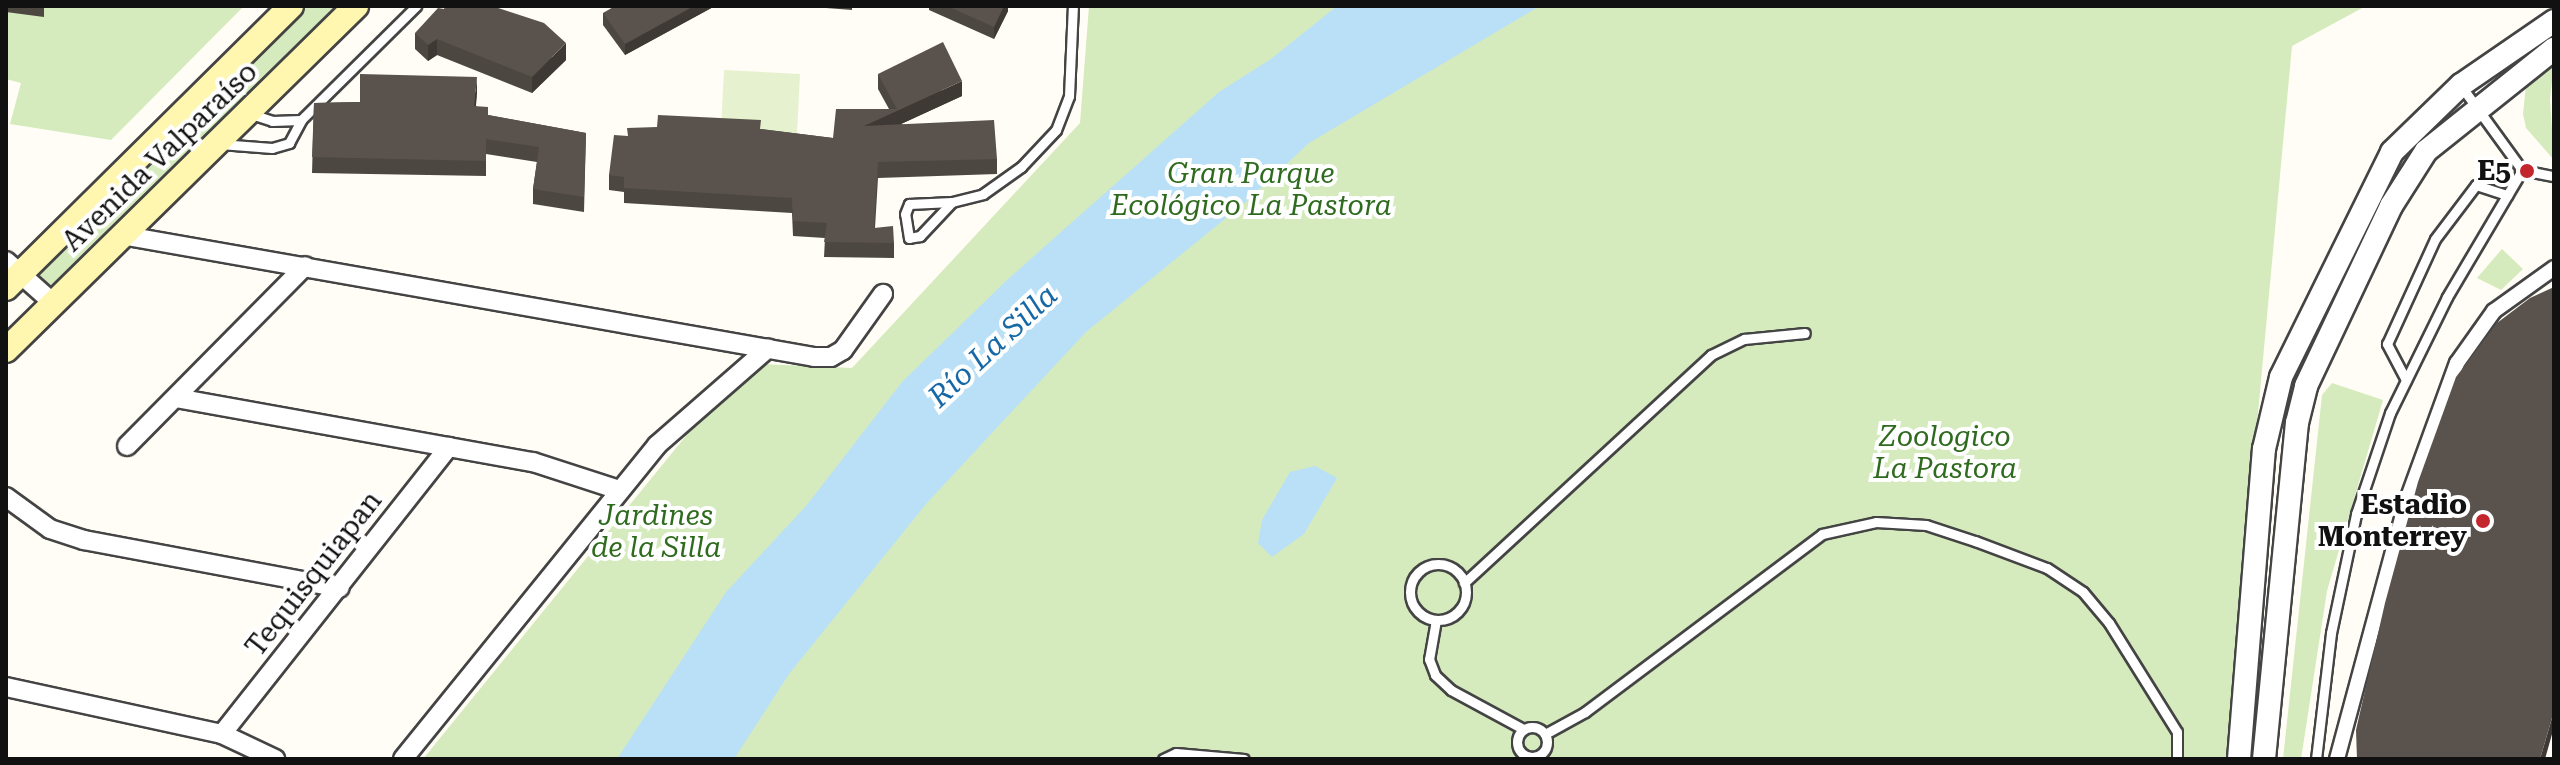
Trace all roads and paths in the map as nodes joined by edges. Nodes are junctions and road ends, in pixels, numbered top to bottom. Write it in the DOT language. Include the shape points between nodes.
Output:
graph roads {
  1 [pos="291,6"];
  2 [pos="356,6"];
  3 [pos="416,6"];
  4 [pos="1073,6"];
  5 [pos="2554,21"];
  6 [pos="2554,49"];
  7 [pos="2461,85"];
  8 [pos="2478,109"];
  9 [pos="251,114"];
  10 [pos="301,120"];
  11 [pos="220,144"];
  12 [pos="2522,170"];
  13 [pos="2554,176"];
  14 [pos="2507,195"];
  15 [pos="952,202"];
  16 [pos="121,235"];
  17 [pos="305,266"];
  18 [pos="2554,268"];
  19 [pos="11,274"];
  20 [pos="883,294"];
  21 [pos="52,302"];
  22 [pos="1805,333"];
  23 [pos="768,348"];
  24 [pos="6,350"];
  25 [pos="2406,380"];
  26 [pos="176,398"];
  27 [pos="127,446"];
  28 [pos="449,447"];
  29 [pos="619,490"];
  30 [pos="6,497"];
  31 [pos="1464,583"];
  32 [pos="340,588"];
  33 [pos="1436,620"];
  34 [pos="6,687"];
  35 [pos="1523,729"];
  36 [pos="222,734"];
  37 [pos="1545,734"];
  38 [pos="275,759"];
  39 [pos="403,759"];
  40 [pos="1163,759"];
  41 [pos="1244,759"];
  42 [pos="2177,759"];
  43 [pos="2239,759"];
  44 [pos="2264,759"];
  45 [pos="2316,759"];
  46 [pos="2337,759"];
  1 -- 19 [label="main road, Avenida Valparaíso"];
  2 -- 9 [label="main road, Avenida Valparaíso"];
  3 -- 10 [label="lane"];
  4 -- 15 [label="lane" via="1069,96 1056,130 1003,182"];
  5 -- 7 [label="street"];
  6 -- 8 [label="street"];
  7 -- 8 [label="lane"];
  7 -- 43 [label="street" via="2416,123 2373,181 2339,267 2275,392 2264,449"];
  8 -- 12 [label="lane"];
  8 -- 44 [label="street" via="2426,151 2406,179 2306,386 2297,423"];
  9 -- 10 [label="lane" via="272,121"];
  9 -- 11 [label="main road, Avenida Valparaíso"];
  10 -- 11 [label="lane" via="283,146"];
  11 -- 16 [label="main road, Avenida Valparaíso"];
  12 -- 13 [label="lane"];
  12 -- 14 [label="lane"];
  14 -- 25 [label="lane"];
  14 -- 25 [label="lane" via="2476,185 2435,239 2387,344"];
  15 -- 15 [label="lane" via="909,204 909,238 920,236"];
  16 -- 17 [label="street"];
  16 -- 21 [label="main road, Avenida Valparaíso"];
  17 -- 23 [label="street"];
  17 -- 26 [label="street"];
  18 -- 46 [label="street" via="2494,311 2457,363 2406,503"];
  19 -- 21 [label="street"];
  20 -- 23 [label="street" via="843,350 831,357"];
  21 -- 24 [label="main road, Avenida Valparaíso"];
  22 -- 31 [label="lane" via="1744,339 1711,355"];
  23 -- 29 [label="street" via="691,410"];
  25 -- 45 [label="lane" via="2356,514 2331,633"];
  26 -- 27 [label="street"];
  26 -- 28 [label="street"];
  28 -- 29 [label="street" via="533,462"];
  28 -- 32 [label="street, Tequisquiapan"];
  29 -- 39 [label="street"];
  30 -- 32 [label="street" via="50,529 84,540"];
  31 -- 33 [label="lane" via="1463,605 1447,619"];
  31 -- 33 [label="lane" via="1440,564 1419,571 1411,601 1416,611"];
  32 -- 36 [label="street, Tequisquiapan"];
  33 -- 35 [label="lane" via="1429,659 1435,675 1451,690"];
  34 -- 36 [label="street"];
  35 -- 37 [label="lane" via="1535,727"];
  35 -- 37 [label="lane" via="1517,744 1528,756 1544,751"];
  36 -- 38 [label="street"];
  37 -- 42 [label="lane" via="1585,712 1822,534 1876,522 1926,525 1962,537 2047,568 2083,592 2109,623 2177,732"];
  40 -- 41 [label="lane" via="1176,753"];
}
